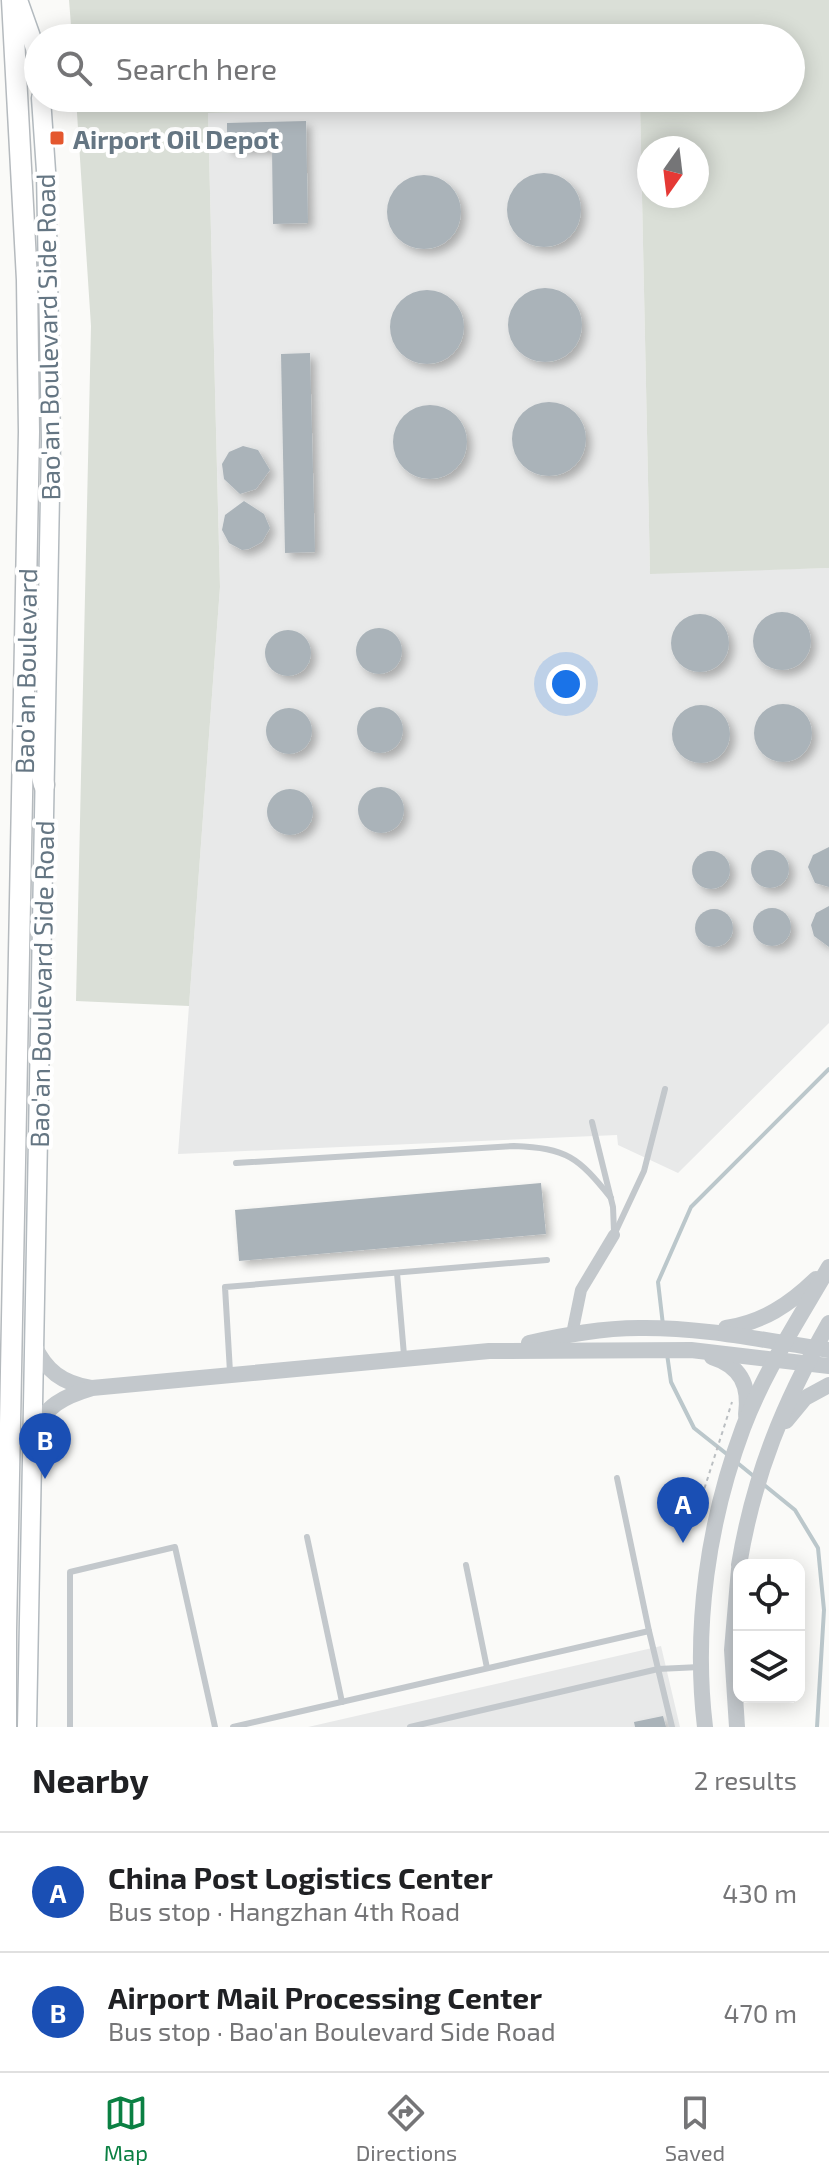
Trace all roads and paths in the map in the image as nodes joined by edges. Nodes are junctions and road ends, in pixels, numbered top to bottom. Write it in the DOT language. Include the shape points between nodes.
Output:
graph roads {
  1 [pos="15,0"];
  2 [pos="25,24"];
  3 [pos="42,112"];
  4 [pos="25,706"];
  5 [pos="44,785"];
  6 [pos="665,1089"];
  7 [pos="592,1122"];
  8 [pos="236,1163"];
  9 [pos="611,1198"];
  10 [pos="614,1235"];
  11 [pos="547,1260"];
  12 [pos="829,1267"];
  13 [pos="397,1273"];
  14 [pos="829,1323"];
  15 [pos="700,1330"];
  16 [pos="572,1334"];
  17 [pos="786,1343"];
  18 [pos="34,1345"];
  19 [pos="822,1349"];
  20 [pos="691,1350"];
  21 [pos="489,1351"];
  22 [pos="405,1359"];
  23 [pos="777,1360"];
  24 [pos="805,1364"];
  25 [pos="829,1366"];
  26 [pos="230,1375"];
  27 [pos="829,1385"];
  28 [pos="92,1388"];
  29 [pos="728,1413"];
  30 [pos="744,1426"];
  31 [pos="32,1442"];
  32 [pos="772,1442"];
  33 [pos="617,1478"];
  34 [pos="702,1496"];
  35 [pos="307,1537"];
  36 [pos="740,1559"];
  37 [pos="466,1565"];
  38 [pos="649,1631"];
  39 [pos="734,1631"];
  40 [pos="701,1667"];
  41 [pos="487,1668"];
  42 [pos="658,1669"];
  43 [pos="342,1702"];
  44 [pos="6,1727"];
  45 [pos="27,1727"];
  46 [pos="70,1727"];
  47 [pos="215,1727"];
  48 [pos="233,1727"];
  49 [pos="410,1727"];
  50 [pos="672,1727"];
  51 [pos="705,1727"];
  52 [pos="737,1727"];
  1 -- 2 [label="main road"];
  1 -- 4 [label="main road, Bao'an Boulevard" via="27,280"];
  3 -- 5 [label="main road, Bao'an Boulevard Side Road" via="51,441"];
  4 -- 5 [label="main road"];
  4 -- 44 [label="main road, Bao'an Boulevard"];
  5 -- 18 [label="main road, Bao'an Boulevard Side Road"];
  6 -- 10 [label="lane" via="644,1171"];
  7 -- 9 [label="lane"];
  8 -- 9 [label="lane" via="543,1147 577,1161"];
  9 -- 10 [label="lane"];
  10 -- 16 [label="street" via="581,1290"];
  11 -- 13 [label="lane"];
  12 -- 15 [label="street" via="789,1303 759,1320"];
  12 -- 17 [label="street"];
  13 -- 22 [label="lane"];
  13 -- 26 [label="lane" via="225,1287"];
  14 -- 19 [label="street"];
  15 -- 16 [label="street"];
  15 -- 17 [label="street"];
  16 -- 21 [label="street"];
  17 -- 19 [label="street"];
  17 -- 23 [label="street"];
  18 -- 28 [label="street" via="52,1373"];
  18 -- 31 [label="main road, Bao'an Boulevard Side Road"];
  19 -- 24 [label="street"];
  20 -- 21 [label="street"];
  20 -- 23 [label="street"];
  20 -- 30 [label="street" via="738,1370 748,1397"];
  21 -- 22 [label="street"];
  22 -- 26 [label="street"];
  23 -- 24 [label="street"];
  23 -- 30 [label="street"];
  24 -- 25 [label="street"];
  24 -- 32 [label="street"];
  26 -- 28 [label="street"];
  27 -- 32 [label="street" via="805,1398"];
  28 -- 31 [label="street" via="52,1406"];
  29 -- 34 [label="path"];
  30 -- 40 [label="street" via="719,1510 705,1592"];
  31 -- 45 [label="main road, Bao'an Boulevard Side Road"];
  32 -- 36 [label="street"];
  33 -- 38 [label="lane"];
  35 -- 43 [label="lane"];
  37 -- 41 [label="lane"];
  38 -- 41 [label="lane"];
  38 -- 42 [label="lane"];
  39 -- 52 [label="street"];
  40 -- 42 [label="lane"];
  40 -- 51 [label="street"];
  41 -- 43 [label="lane"];
  42 -- 49 [label="lane"];
  42 -- 50 [label="lane"];
  43 -- 48 [label="lane"];
  46 -- 47 [label="lane" via="70,1572 175,1547"];
}
